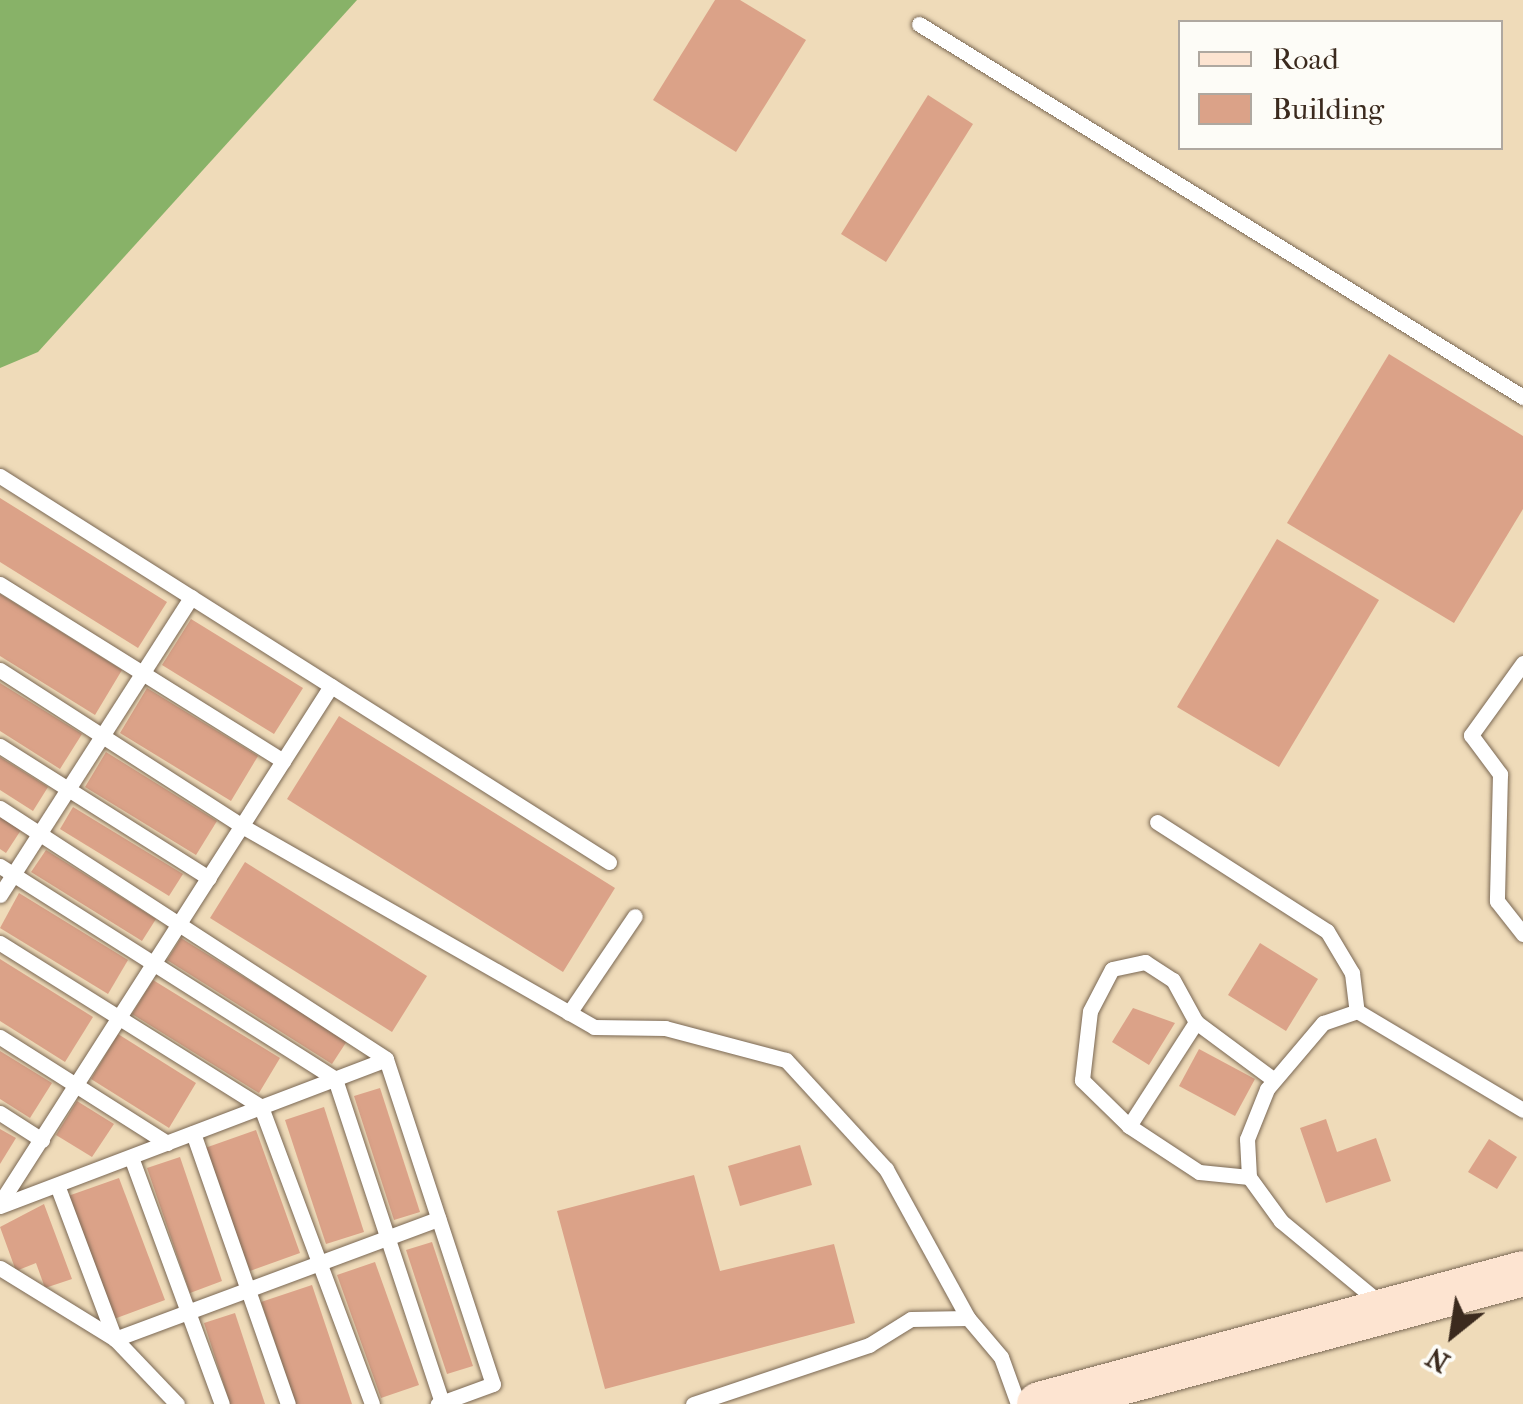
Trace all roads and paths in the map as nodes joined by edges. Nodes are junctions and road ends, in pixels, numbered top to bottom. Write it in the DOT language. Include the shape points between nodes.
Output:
graph roads {
  1 [pos="918,24"];
  2 [pos="1523,396"];
  3 [pos="0,476"];
  4 [pos="0,584"];
  5 [pos="191,597"];
  6 [pos="1523,664"];
  7 [pos="0,670"];
  8 [pos="142,673"];
  9 [pos="331,686"];
  10 [pos="101,735"];
  11 [pos="0,746"];
  12 [pos="283,762"];
  13 [pos="67,788"];
  14 [pos="0,808"];
  15 [pos="1157,822"];
  16 [pos="242,826"];
  17 [pos="39,834"];
  18 [pos="609,862"];
  19 [pos="6,870"];
  20 [pos="209,878"];
  21 [pos="0,895"];
  22 [pos="636,916"];
  23 [pos="180,924"];
  24 [pos="1523,934"];
  25 [pos="0,942"];
  26 [pos="154,963"];
  27 [pos="1357,1010"];
  28 [pos="569,1013"];
  29 [pos="118,1019"];
  30 [pos="1196,1022"];
  31 [pos="0,1037"];
  32 [pos="386,1058"];
  33 [pos="334,1079"];
  34 [pos="1274,1080"];
  35 [pos="76,1086"];
  36 [pos="261,1107"];
  37 [pos="1523,1110"];
  38 [pos="0,1113"];
  39 [pos="1129,1126"];
  40 [pos="193,1133"];
  41 [pos="42,1140"];
  42 [pos="167,1144"];
  43 [pos="131,1156"];
  44 [pos="1249,1176"];
  45 [pos="57,1185"];
  46 [pos="0,1205"];
  47 [pos="438,1219"];
  48 [pos="388,1238"];
  49 [pos="320,1263"];
  50 [pos="0,1268"];
  51 [pos="1523,1273"];
  52 [pos="247,1288"];
  53 [pos="1388,1310"];
  54 [pos="188,1312"];
  55 [pos="968,1318"];
  56 [pos="116,1339"];
  57 [pos="440,1403"];
  58 [pos="177,1404"];
  59 [pos="222,1404"];
  60 [pos="288,1404"];
  61 [pos="372,1404"];
  62 [pos="693,1404"];
  63 [pos="1018,1404"];
  64 [pos="1040,1404"];
  1 -- 2 [label="lane"];
  3 -- 5 [label="lane"];
  4 -- 8 [label="lane"];
  5 -- 8 [label="lane"];
  5 -- 9 [label="lane"];
  6 -- 24 [label="lane" via="1471,735 1500,774 1497,901"];
  7 -- 10 [label="lane"];
  8 -- 10 [label="lane"];
  8 -- 12 [label="lane"];
  9 -- 12 [label="lane"];
  9 -- 18 [label="lane"];
  10 -- 13 [label="lane"];
  10 -- 16 [label="lane"];
  11 -- 13 [label="lane"];
  12 -- 16 [label="lane"];
  13 -- 17 [label="lane"];
  13 -- 20 [label="lane"];
  14 -- 17 [label="lane"];
  15 -- 27 [label="lane" via="1327,932 1352,973"];
  16 -- 20 [label="lane"];
  16 -- 28 [label="lane"];
  17 -- 19 [label="lane"];
  17 -- 23 [label="lane"];
  19 -- 21 [label="lane"];
  19 -- 26 [label="lane"];
  20 -- 23 [label="lane"];
  22 -- 28 [label="lane"];
  23 -- 26 [label="lane"];
  23 -- 32 [label="lane"];
  25 -- 29 [label="lane"];
  26 -- 29 [label="lane"];
  26 -- 33 [label="lane"];
  27 -- 34 [label="lane" via="1323,1023"];
  27 -- 37 [label="lane"];
  28 -- 55 [label="lane" via="594,1026 665,1028 786,1060 886,1169"];
  29 -- 35 [label="lane"];
  29 -- 36 [label="lane"];
  30 -- 34 [label="lane"];
  30 -- 39 [label="lane"];
  30 -- 39 [label="lane" via="1174,980 1145,962 1112,968 1090,1011 1082,1080"];
  31 -- 35 [label="lane"];
  32 -- 33 [label="lane"];
  32 -- 47 [label="lane"];
  33 -- 36 [label="lane"];
  33 -- 48 [label="lane"];
  34 -- 44 [label="lane" via="1247,1139"];
  35 -- 41 [label="lane"];
  35 -- 42 [label="lane"];
  36 -- 40 [label="lane"];
  36 -- 49 [label="lane"];
  38 -- 41 [label="lane"];
  39 -- 44 [label="lane" via="1199,1172"];
  40 -- 42 [label="lane"];
  40 -- 52 [label="lane"];
  41 -- 46 [label="lane"];
  42 -- 43 [label="lane"];
  43 -- 45 [label="lane"];
  43 -- 54 [label="lane"];
  44 -- 53 [label="lane" via="1281,1221"];
  45 -- 46 [label="lane"];
  45 -- 56 [label="lane"];
  47 -- 48 [label="lane"];
  47 -- 57 [label="lane" via="493,1384"];
  48 -- 49 [label="lane"];
  48 -- 57 [label="lane"];
  49 -- 52 [label="lane"];
  49 -- 61 [label="lane"];
  50 -- 56 [label="lane"];
  51 -- 53 [label="main road"];
  52 -- 54 [label="lane"];
  52 -- 60 [label="lane"];
  53 -- 64 [label="main road"];
  54 -- 56 [label="lane"];
  54 -- 59 [label="lane"];
  55 -- 62 [label="lane" via="911,1318 870,1345"];
  55 -- 63 [label="lane" via="1001,1358"];
  56 -- 58 [label="lane"];
}
